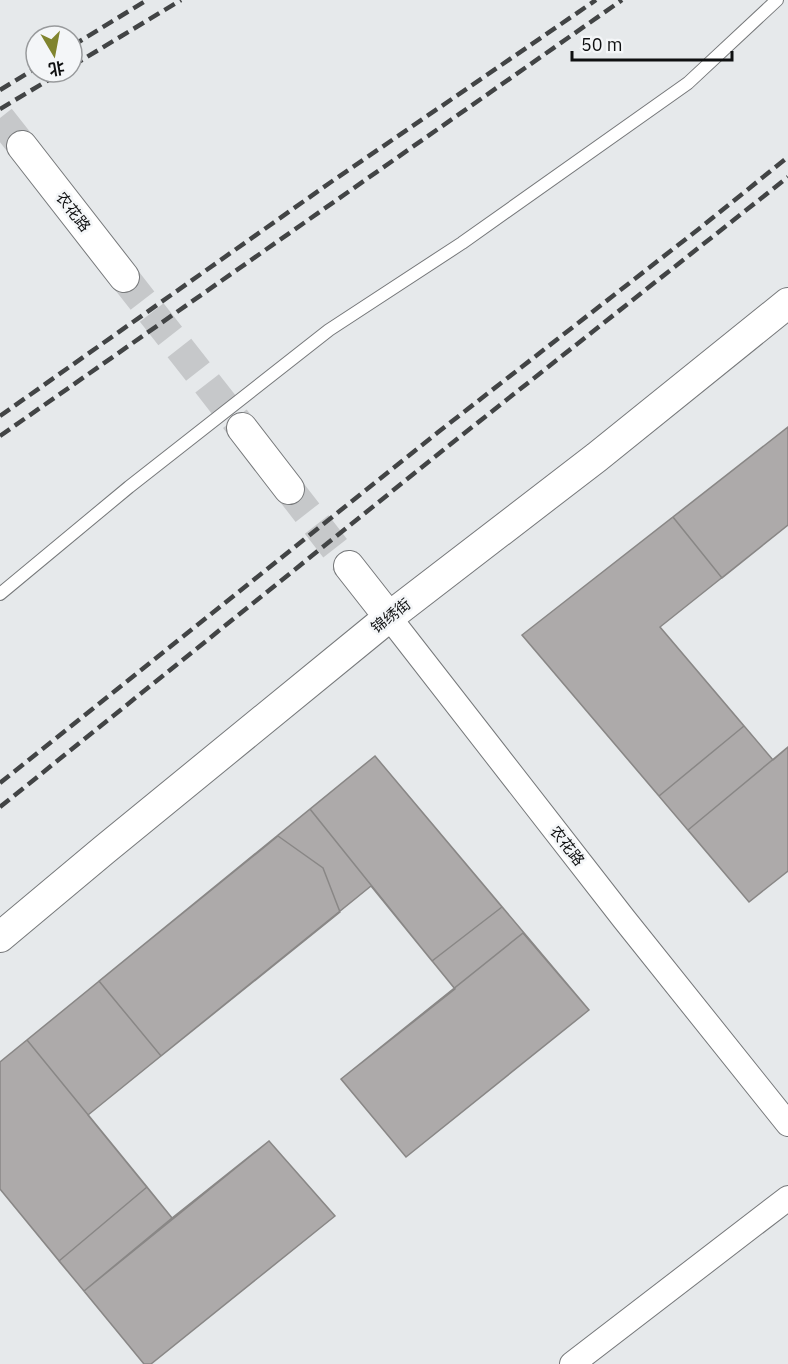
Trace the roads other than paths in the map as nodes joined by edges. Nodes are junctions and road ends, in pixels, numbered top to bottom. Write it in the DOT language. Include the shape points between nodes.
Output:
graph roads {
  1 [pos="777,0"];
  2 [pos="22,146"];
  3 [pos="124,277"];
  4 [pos="788,303"];
  5 [pos="242,428"];
  6 [pos="289,489"];
  7 [pos="349,566"];
  8 [pos="0,594"];
  9 [pos="389,617"];
  10 [pos="0,938"];
  11 [pos="788,1124"];
  12 [pos="788,1197"];
  13 [pos="572,1364"];
  1 -- 8 [label="lane" via="688,83 462,243 329,330"];
  2 -- 3 [label="street, 农花路"];
  4 -- 9 [label="street, 锦绣街"];
  5 -- 6 [label="street"];
  7 -- 9 [label="street, 农花路"];
  9 -- 10 [label="street, 锦绣街"];
  9 -- 11 [label="street, 农花路"];
  12 -- 13 [label="street"];
}
